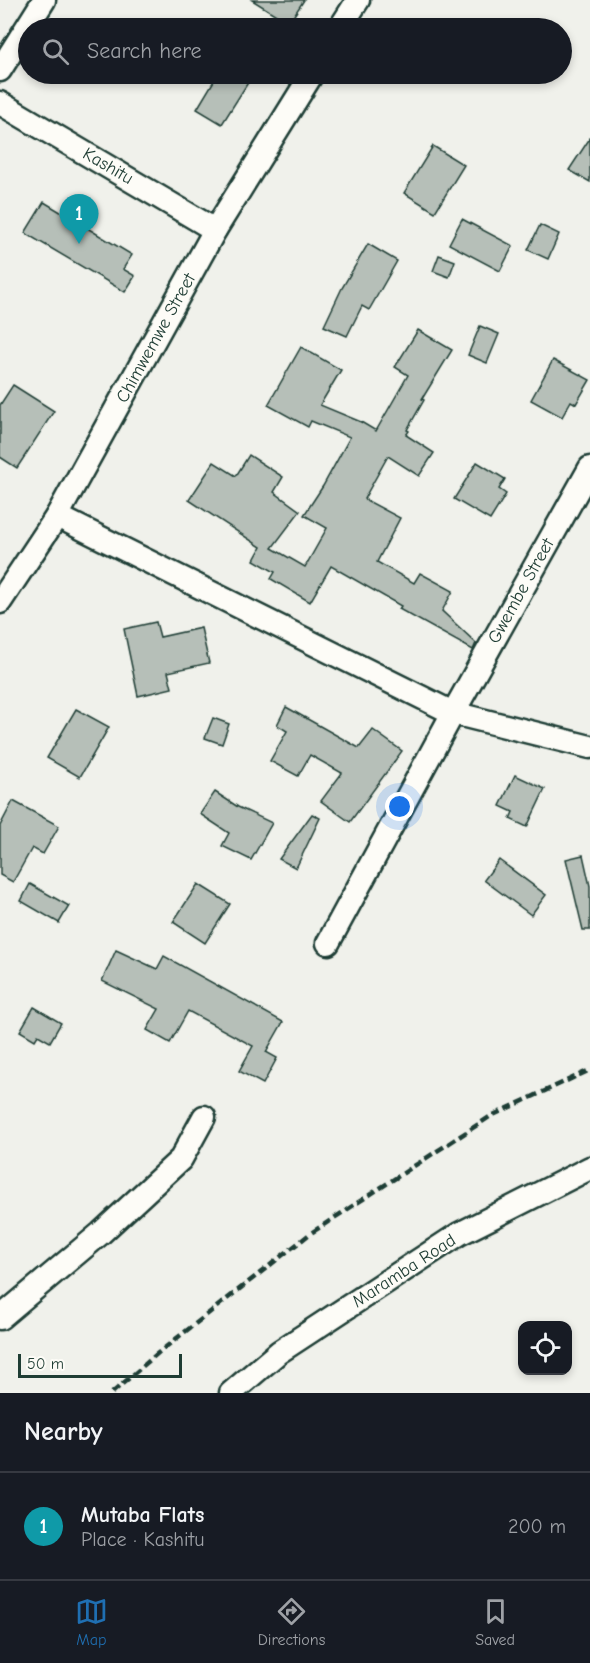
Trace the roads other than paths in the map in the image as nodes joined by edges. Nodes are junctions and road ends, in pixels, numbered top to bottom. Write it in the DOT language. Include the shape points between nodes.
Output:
graph roads {
  1 [pos="44,0"];
  2 [pos="358,0"];
  3 [pos="33,18"];
  4 [pos="346,18"];
  5 [pos="18,41"];
  6 [pos="0,70"];
  7 [pos="306,84"];
  8 [pos="0,103"];
  9 [pos="215,230"];
  10 [pos="590,468"];
  11 [pos="57,516"];
  12 [pos="0,602"];
  13 [pos="453,713"];
  14 [pos="590,747"];
  15 [pos="328,943"];
  16 [pos="204,1117"];
  17 [pos="590,1168"];
  18 [pos="0,1318"];
  19 [pos="231,1393"];
  1 -- 3 [label="street"];
  2 -- 4 [label="street"];
  5 -- 6 [label="street"];
  7 -- 9 [label="street, Chimwemwe Street"];
  8 -- 9 [label="street, Kashitu"];
  9 -- 11 [label="street, Chimwemwe Street"];
  10 -- 13 [label="street, Gwembe Street"];
  11 -- 12 [label="street, Chimwemwe Street"];
  11 -- 13 [label="street"];
  13 -- 14 [label="street"];
  13 -- 15 [label="street, Gwembe Street"];
  16 -- 18 [label="street" via="181,1159"];
  17 -- 19 [label="street, Maramba Road" via="459,1234 279,1352"];
}
